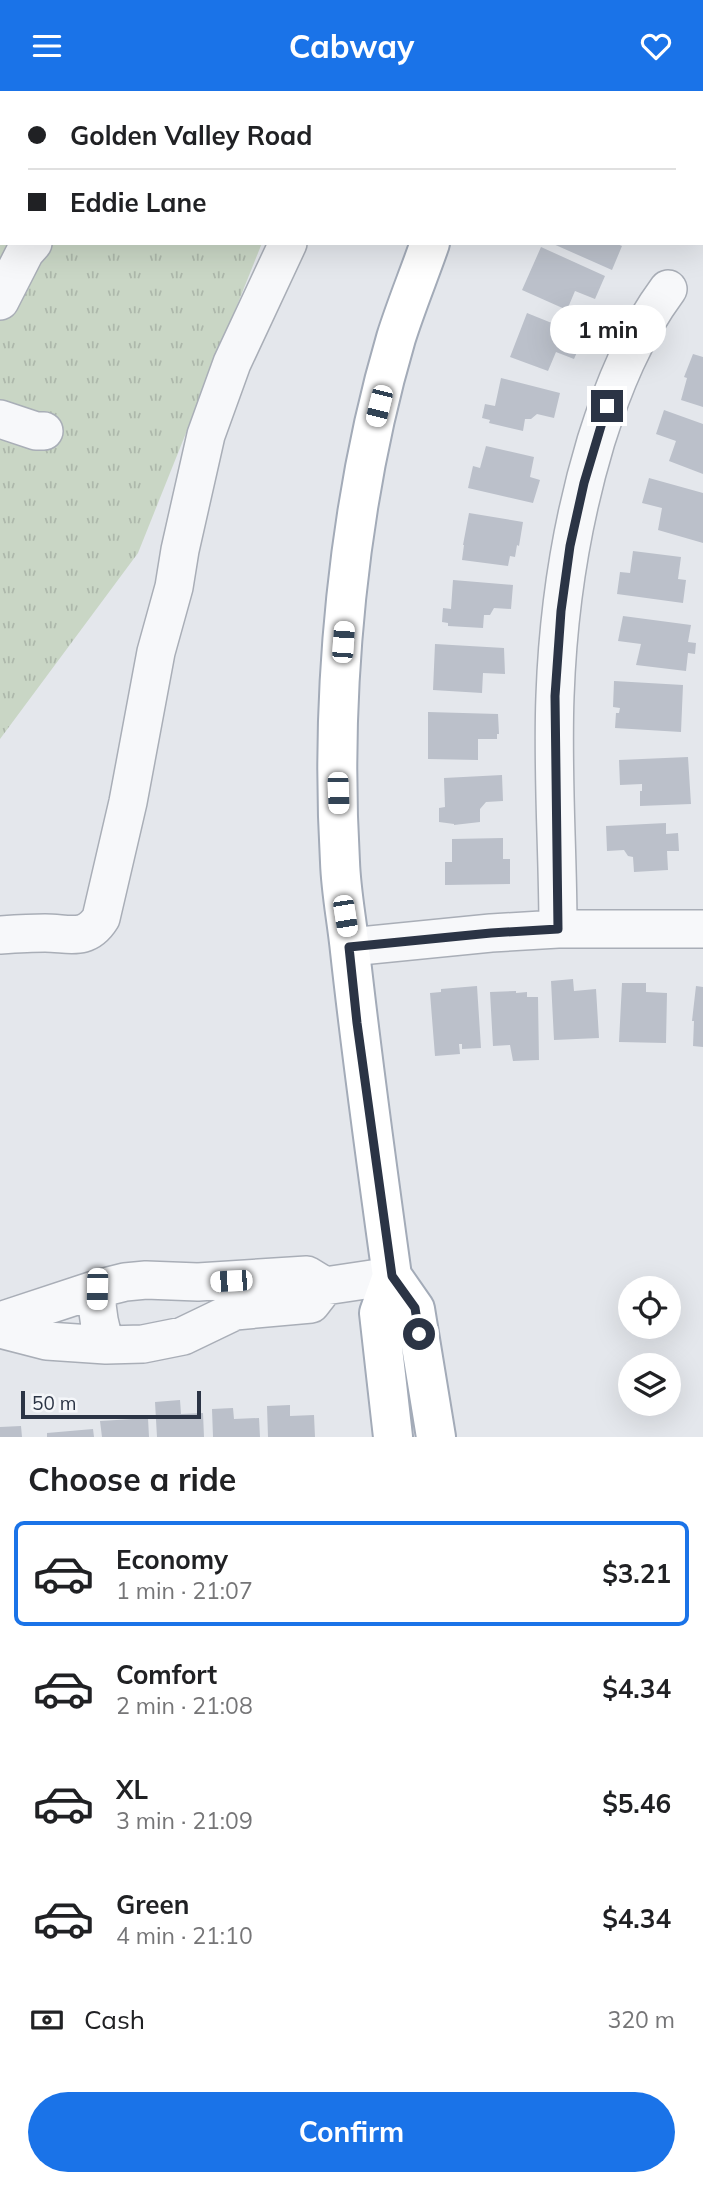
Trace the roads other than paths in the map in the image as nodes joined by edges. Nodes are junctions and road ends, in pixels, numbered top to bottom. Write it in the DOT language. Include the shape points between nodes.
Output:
graph roads {
  1 [pos="31,245"];
  2 [pos="287,245"];
  3 [pos="429,245"];
  4 [pos="668,289"];
  5 [pos="0,301"];
  6 [pos="0,419"];
  7 [pos="44,431"];
  8 [pos="558,929"];
  9 [pos="703,929"];
  10 [pos="0,935"];
  11 [pos="349,947"];
  12 [pos="392,1276"];
  13 [pos="325,1286"];
  14 [pos="108,1287"];
  15 [pos="0,1321"];
  16 [pos="0,1329"];
  17 [pos="106,1345"];
  18 [pos="393,1437"];
  19 [pos="436,1437"];
  1 -- 5 [label="street"];
  2 -- 10 [label="street" via="232,363 206,435 101,918 94,929 81,935"];
  3 -- 11 [label="main road" via="396,338 368,451 346,593 338,793"];
  4 -- 8 [label="street" via="649,314 607,406 570,546 555,696"];
  6 -- 7 [label="street"];
  8 -- 9 [label="street"];
  8 -- 11 [label="street"];
  11 -- 12 [label="main road"];
  12 -- 13 [label="street"];
  12 -- 18 [label="main road" via="379,1313"];
  12 -- 19 [label="main road" via="415,1308"];
  13 -- 14 [label="street" via="307,1275 231,1281 146,1280"];
  13 -- 17 [label="street" via="311,1304 235,1311 183,1336"];
  14 -- 15 [label="street"];
  14 -- 17 [label="street" via="98,1318"];
  16 -- 17 [label="street" via="47,1341"];
}
